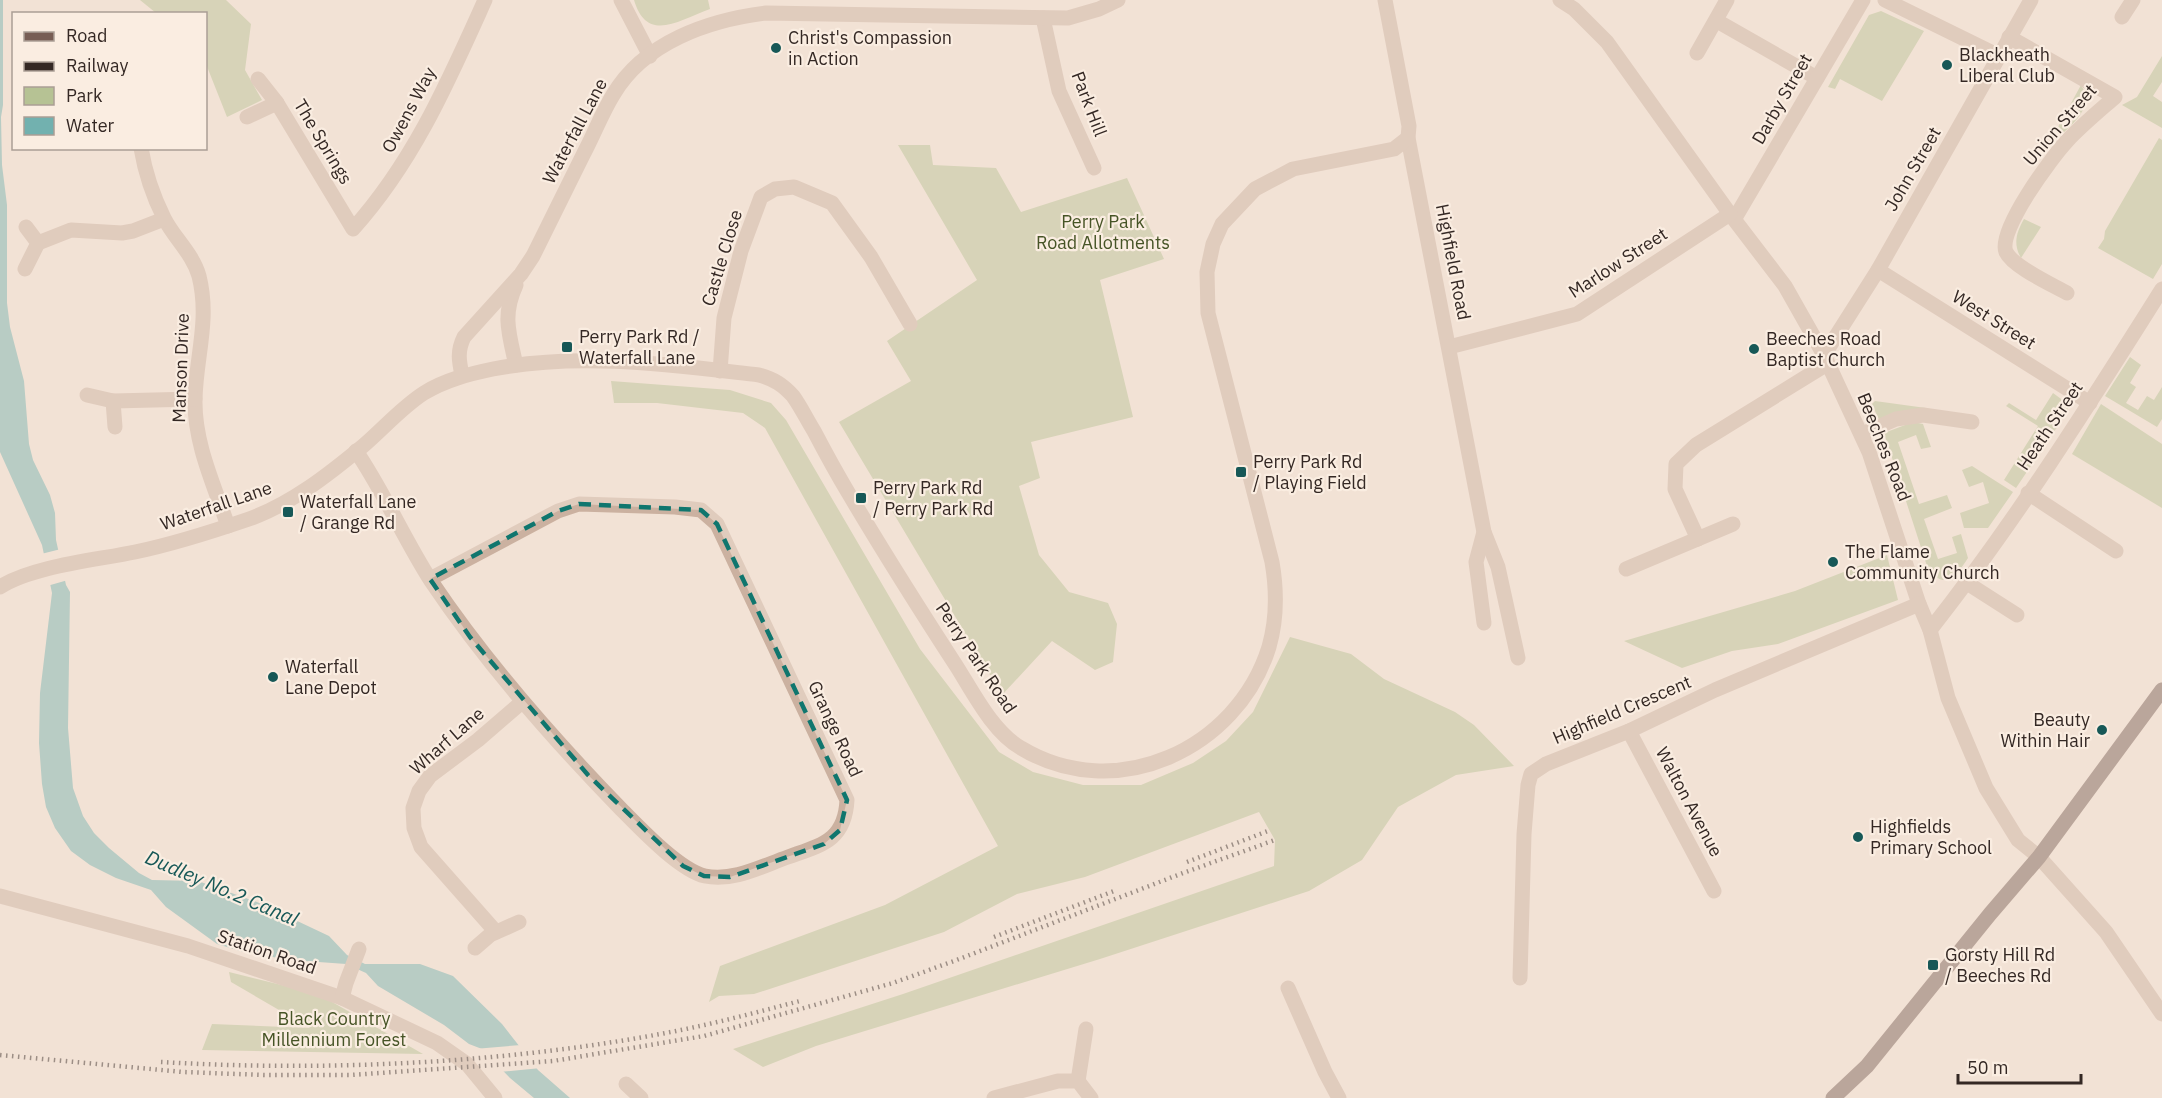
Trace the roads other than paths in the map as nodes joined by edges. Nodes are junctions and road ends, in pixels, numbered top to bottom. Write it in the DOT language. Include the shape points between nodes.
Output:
graph roads {
  1 [pos="485,0"];
  2 [pos="621,0"];
  3 [pos="1118,0"];
  4 [pos="1385,0"];
  5 [pos="1560,0"];
  6 [pos="1727,0"];
  7 [pos="1863,0"];
  8 [pos="1885,0"];
  9 [pos="2031,0"];
  10 [pos="2133,0"];
  11 [pos="2122,17"];
  12 [pos="1043,18"];
  13 [pos="1717,21"];
  14 [pos="2009,37"];
  15 [pos="1697,52"];
  16 [pos="650,56"];
  17 [pos="1999,56"];
  18 [pos="1817,78"];
  19 [pos="258,79"];
  20 [pos="277,102"];
  21 [pos="247,117"];
  22 [pos="1408,138"];
  23 [pos="141,150"];
  24 [pos="1094,168"];
  25 [pos="1733,216"];
  26 [pos="165,219"];
  27 [pos="26,227"];
  28 [pos="353,229"];
  29 [pos="38,243"];
  30 [pos="25,269"];
  31 [pos="1878,270"];
  32 [pos="521,274"];
  33 [pos="2162,289"];
  34 [pos="2067,293"];
  35 [pos="909,324"];
  36 [pos="1449,347"];
  37 [pos="1825,360"];
  38 [pos="516,365"];
  39 [pos="720,370"];
  40 [pos="462,375"];
  41 [pos="87,395"];
  42 [pos="195,399"];
  43 [pos="113,401"];
  44 [pos="2090,404"];
  45 [pos="1972,422"];
  46 [pos="114,427"];
  47 [pos="1862,434"];
  48 [pos="356,451"];
  49 [pos="2028,493"];
  50 [pos="1733,524"];
  51 [pos="228,526"];
  52 [pos="1484,532"];
  53 [pos="1698,539"];
  54 [pos="2116,551"];
  55 [pos="1626,569"];
  56 [pos="430,579"];
  57 [pos="1967,582"];
  58 [pos="0,587"];
  59 [pos="1919,604"];
  60 [pos="2017,615"];
  61 [pos="1484,623"];
  62 [pos="1930,630"];
  63 [pos="1518,658"];
  64 [pos="2162,690"];
  65 [pos="522,702"];
  66 [pos="1629,731"];
  67 [pos="2039,857"];
  68 [pos="1714,891"];
  69 [pos="0,896"];
  70 [pos="519,922"];
  71 [pos="496,932"];
  72 [pos="475,948"];
  73 [pos="359,949"];
  74 [pos="1520,978"];
  75 [pos="1288,988"];
  76 [pos="344,990"];
  77 [pos="2162,1014"];
  78 [pos="1086,1029"];
  79 [pos="1078,1081"];
  80 [pos="626,1084"];
  81 [pos="495,1098"];
  82 [pos="641,1098"];
  83 [pos="994,1098"];
  84 [pos="1091,1098"];
  85 [pos="1339,1098"];
  86 [pos="1833,1098"];
  1 -- 28 [label="street, Owens Way" via="437,106 404,163"];
  2 -- 16 [label="street"];
  3 -- 12 [label="street, Waterfall Lane" via="1068,18"];
  4 -- 22 [label="street, Highfield Road"];
  5 -- 25 [label="street, Beeches Road" via="1607,42"];
  6 -- 13 [label="street"];
  7 -- 18 [label="street, Darby Street"];
  8 -- 17 [label="street"];
  9 -- 14 [label="street, John Street"];
  10 -- 11 [label="street"];
  12 -- 16 [label="street, Waterfall Lane" via="766,13 719,22 679,36"];
  12 -- 24 [label="street, Park Hill" via="1059,91"];
  13 -- 15 [label="street"];
  13 -- 18 [label="street"];
  14 -- 17 [label="street, John Street"];
  14 -- 34 [label="street, Union Street" via="2115,97 2066,142 2025,200 2006,240 2005,251 2012,260"];
  16 -- 32 [label="street, Waterfall Lane" via="614,94"];
  17 -- 31 [label="street, John Street"];
  18 -- 25 [label="street, Darby Street"];
  19 -- 20 [label="street"];
  20 -- 21 [label="street, The Springs"];
  20 -- 28 [label="street, The Springs"];
  22 -- 36 [label="street, Highfield Road"];
  22 -- 39 [label="street, Perry Park Road" via="1394,149 1293,169 1255,189 1222,224 1213,244 1207,272 1209,313 1272,562 1276,610 1268,650 1249,690 1208,733 1162,761 1128,770 1074,770 1019,747 990,720 794,398 772,379"];
  23 -- 26 [label="street, Manson Drive"];
  25 -- 36 [label="street, Marlow Street" via="1577,314"];
  25 -- 37 [label="street, Beeches Road" via="1785,286"];
  26 -- 29 [label="street" via="122,233 71,230"];
  26 -- 42 [label="street, Manson Drive" via="198,275 203,334"];
  27 -- 29 [label="street"];
  29 -- 30 [label="street"];
  31 -- 37 [label="street, John Street"];
  31 -- 44 [label="street, West Street"];
  32 -- 38 [label="street, Waterfall Lane" via="509,300 507,326"];
  32 -- 40 [label="street, Waterfall Lane" via="464,337 458,358"];
  33 -- 44 [label="street, Heath Street"];
  35 -- 39 [label="street, Castle Close" via="871,257 832,203 794,187 775,189 761,197 741,251 724,318"];
  36 -- 52 [label="street, Highfield Road"];
  37 -- 47 [label="street, Beeches Road"];
  37 -- 53 [label="street" via="1696,445 1676,464 1675,489"];
  38 -- 39 [label="street, Perry Park Road" via="572,360"];
  38 -- 40 [label="street, Perry Park Road"];
  40 -- 48 [label="street, Waterfall Lane" via="425,392"];
  41 -- 43 [label="street"];
  42 -- 43 [label="street"];
  42 -- 51 [label="street, Manson Drive" via="198,438"];
  43 -- 46 [label="street"];
  44 -- 49 [label="street, Heath Street"];
  45 -- 47 [label="street" via="1923,415 1896,419"];
  47 -- 59 [label="street, Beeches Road"];
  48 -- 51 [label="street, Waterfall Lane" via="287,502"];
  48 -- 56 [label="street, Grange Road"];
  49 -- 54 [label="street"];
  49 -- 57 [label="street, Heath Street"];
  50 -- 53 [label="street"];
  51 -- 58 [label="street, Waterfall Lane" via="186,540 26,575"];
  52 -- 61 [label="street" via="1476,562"];
  52 -- 63 [label="street" via="1498,567"];
  53 -- 55 [label="street"];
  56 -- 65 [label="street, Grange Road" via="470,638"];
  56 -- 65 [label="street, Grange Road" via="558,511 579,504 701,510 717,524 847,800 846,815 840,830 824,844 730,877 704,876 683,866 640,828"];
  57 -- 60 [label="street"];
  57 -- 62 [label="street, Heath Street"];
  59 -- 62 [label="street, Beeches Road"];
  59 -- 66 [label="street, Highfield Crescent" via="1715,690"];
  62 -- 67 [label="street, Beeches Road" via="1948,698 1986,788 2018,840"];
  64 -- 67 [label="main road"];
  65 -- 71 [label="street, Wharf Lane" via="430,776 413,808 421,847"];
  66 -- 68 [label="street, Walton Avenue"];
  66 -- 74 [label="street, Highfield Crescent" via="1546,764 1531,774 1524,834"];
  67 -- 77 [label="street, Beeches Road" via="2106,932"];
  67 -- 86 [label="main road" via="1867,1066"];
  69 -- 76 [label="street, Station Road"];
  70 -- 71 [label="street"];
  71 -- 72 [label="street"];
  73 -- 76 [label="street"];
  75 -- 85 [label="street"];
  76 -- 81 [label="street, Station Road" via="467,1064"];
  78 -- 79 [label="street"];
  79 -- 83 [label="street" via="1058,1081"];
  79 -- 84 [label="street"];
  80 -- 82 [label="street"];
}
